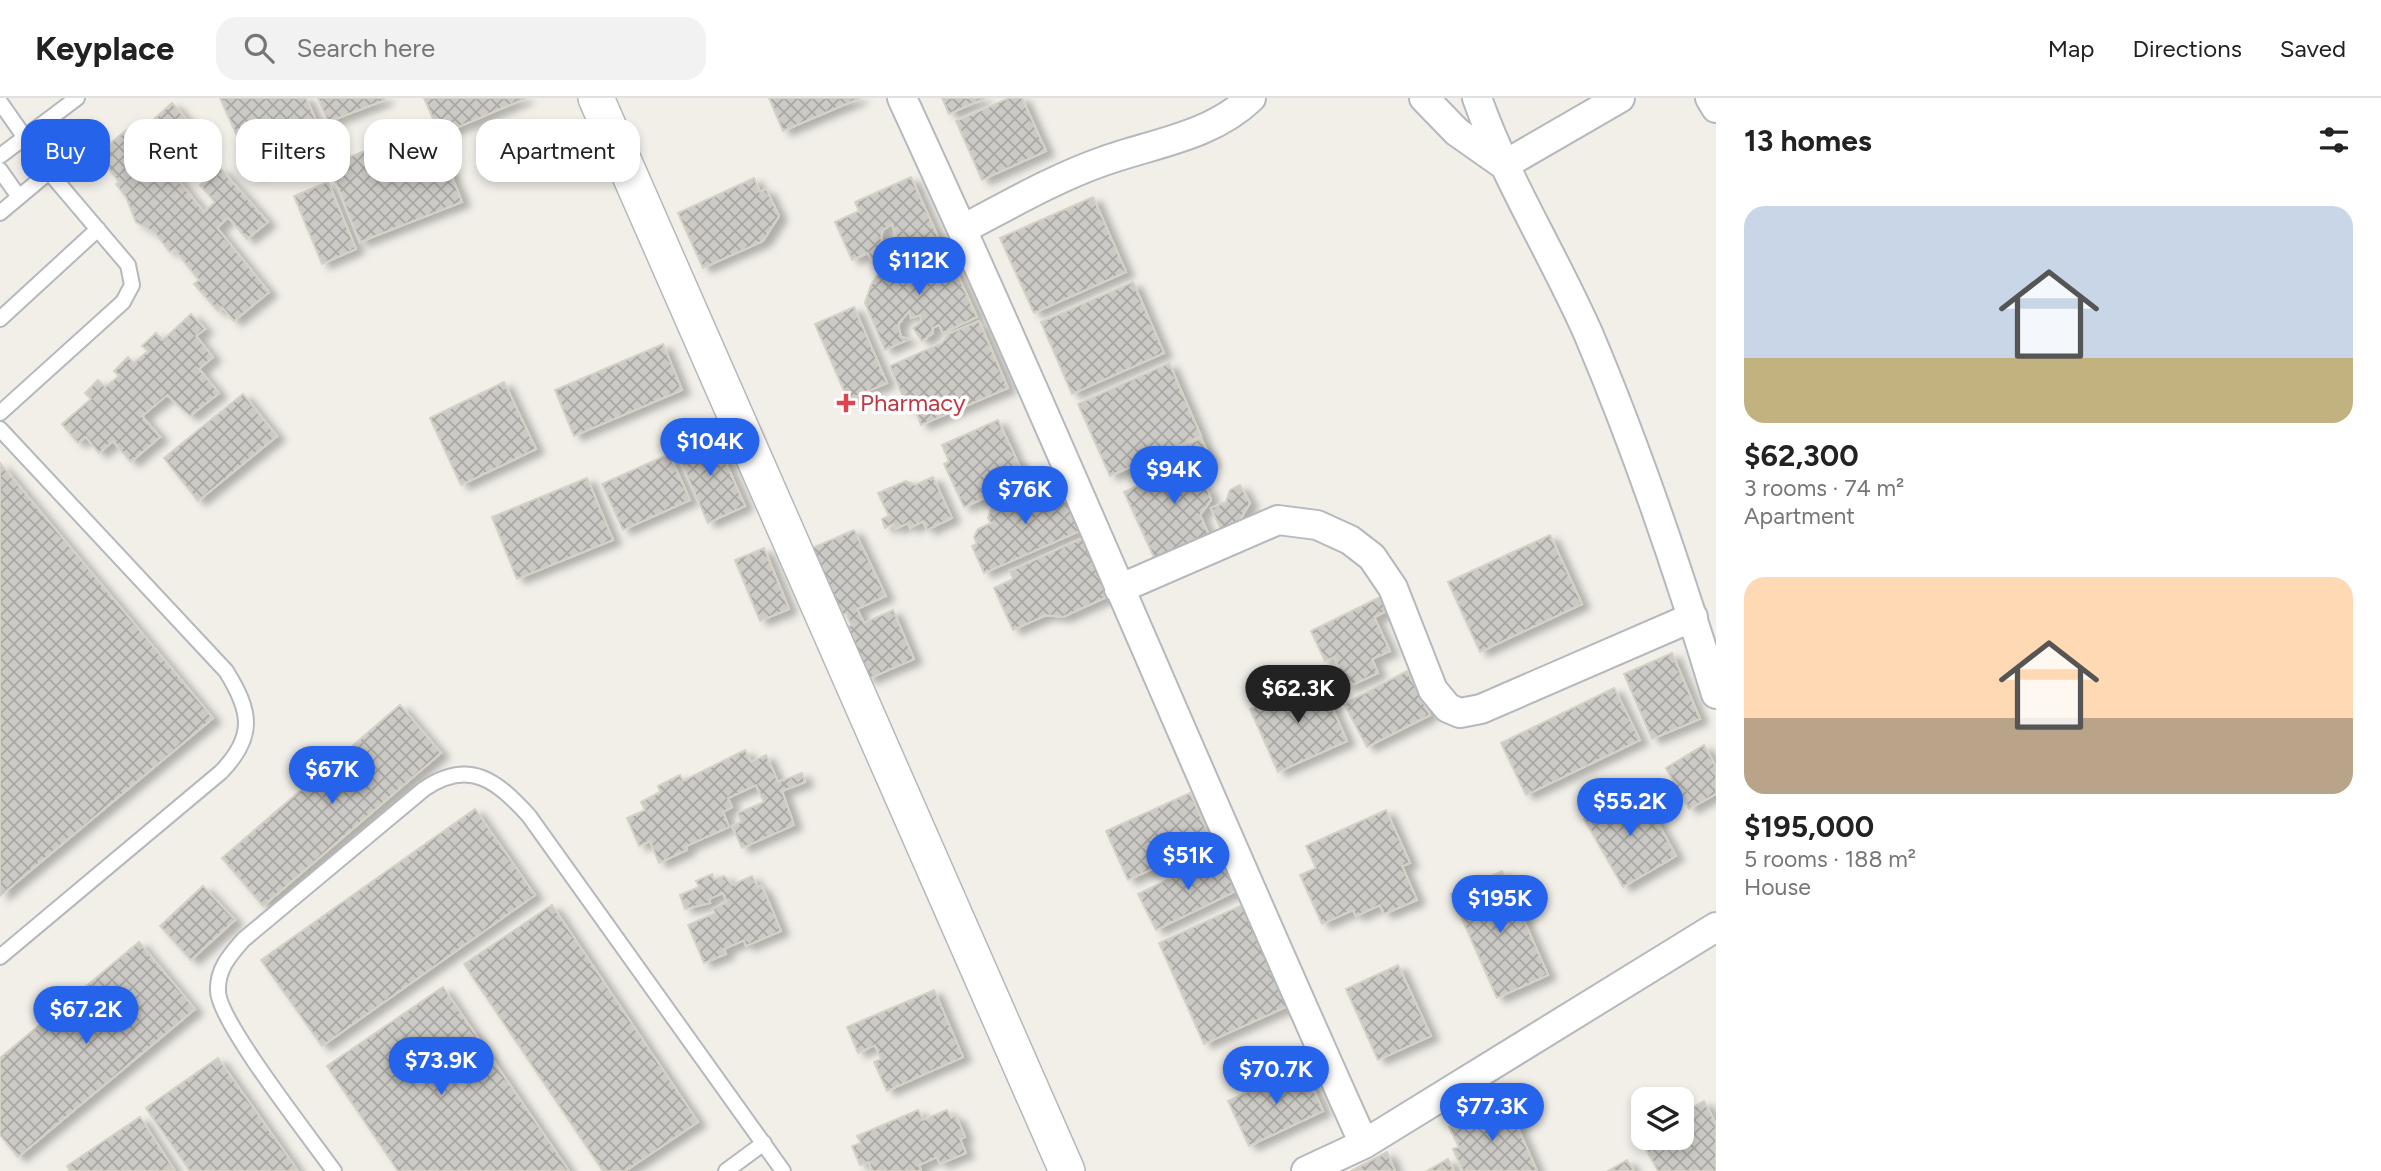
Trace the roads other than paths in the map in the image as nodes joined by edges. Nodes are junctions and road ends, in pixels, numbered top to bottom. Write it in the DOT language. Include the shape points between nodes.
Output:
graph roads {
  1 [pos="77,98"];
  2 [pos="596,98"];
  3 [pos="902,98"];
  4 [pos="1251,98"];
  5 [pos="1424,98"];
  6 [pos="1477,98"];
  7 [pos="1620,98"];
  8 [pos="1710,98"];
  9 [pos="0,102"];
  10 [pos="1716,108"];
  11 [pos="48,119"];
  12 [pos="21,134"];
  13 [pos="21,139"];
  14 [pos="0,156"];
  15 [pos="1504,165"];
  16 [pos="0,170"];
  17 [pos="37,182"];
  18 [pos="58,182"];
  19 [pos="19,197"];
  20 [pos="0,213"];
  21 [pos="98,229"];
  22 [pos="963,229"];
  23 [pos="0,319"];
  24 [pos="0,413"];
  25 [pos="0,429"];
  26 [pos="1119,589"];
  27 [pos="1693,617"];
  28 [pos="1716,694"];
  29 [pos="1716,927"];
  30 [pos="0,957"];
  31 [pos="764,1143"];
  32 [pos="1364,1144"];
  33 [pos="334,1171"];
  34 [pos="726,1171"];
  35 [pos="783,1171"];
  36 [pos="1067,1171"];
  37 [pos="1306,1171"];
  1 -- 11 [label="lane"];
  2 -- 36 [label="street"];
  3 -- 22 [label="street"];
  4 -- 22 [label="street" via="1222,121 1198,132 1102,161"];
  5 -- 15 [label="street" via="1457,132"];
  6 -- 15 [label="street"];
  7 -- 15 [label="street"];
  8 -- 10 [label="street"];
  9 -- 12 [label="lane"];
  13 -- 14 [label="lane"];
  15 -- 27 [label="street" via="1588,334"];
  16 -- 19 [label="lane"];
  17 -- 19 [label="lane"];
  18 -- 21 [label="lane"];
  19 -- 20 [label="lane"];
  21 -- 23 [label="lane"];
  21 -- 24 [label="lane" via="128,265 132,285 128,295"];
  22 -- 26 [label="street"];
  25 -- 30 [label="lane" via="226,671 248,716 238,755 221,772"];
  26 -- 27 [label="street" via="1278,520 1317,525 1350,540 1372,557 1393,588 1433,690 1448,708 1460,713 1480,709"];
  26 -- 32 [label="street"];
  27 -- 28 [label="street"];
  29 -- 32 [label="street"];
  31 -- 33 [label="lane" via="529,816 492,781 462,774 435,782 413,798 243,940 219,975 218,994 233,1029"];
  31 -- 34 [label="lane"];
  31 -- 35 [label="lane"];
  32 -- 37 [label="street"];
}
